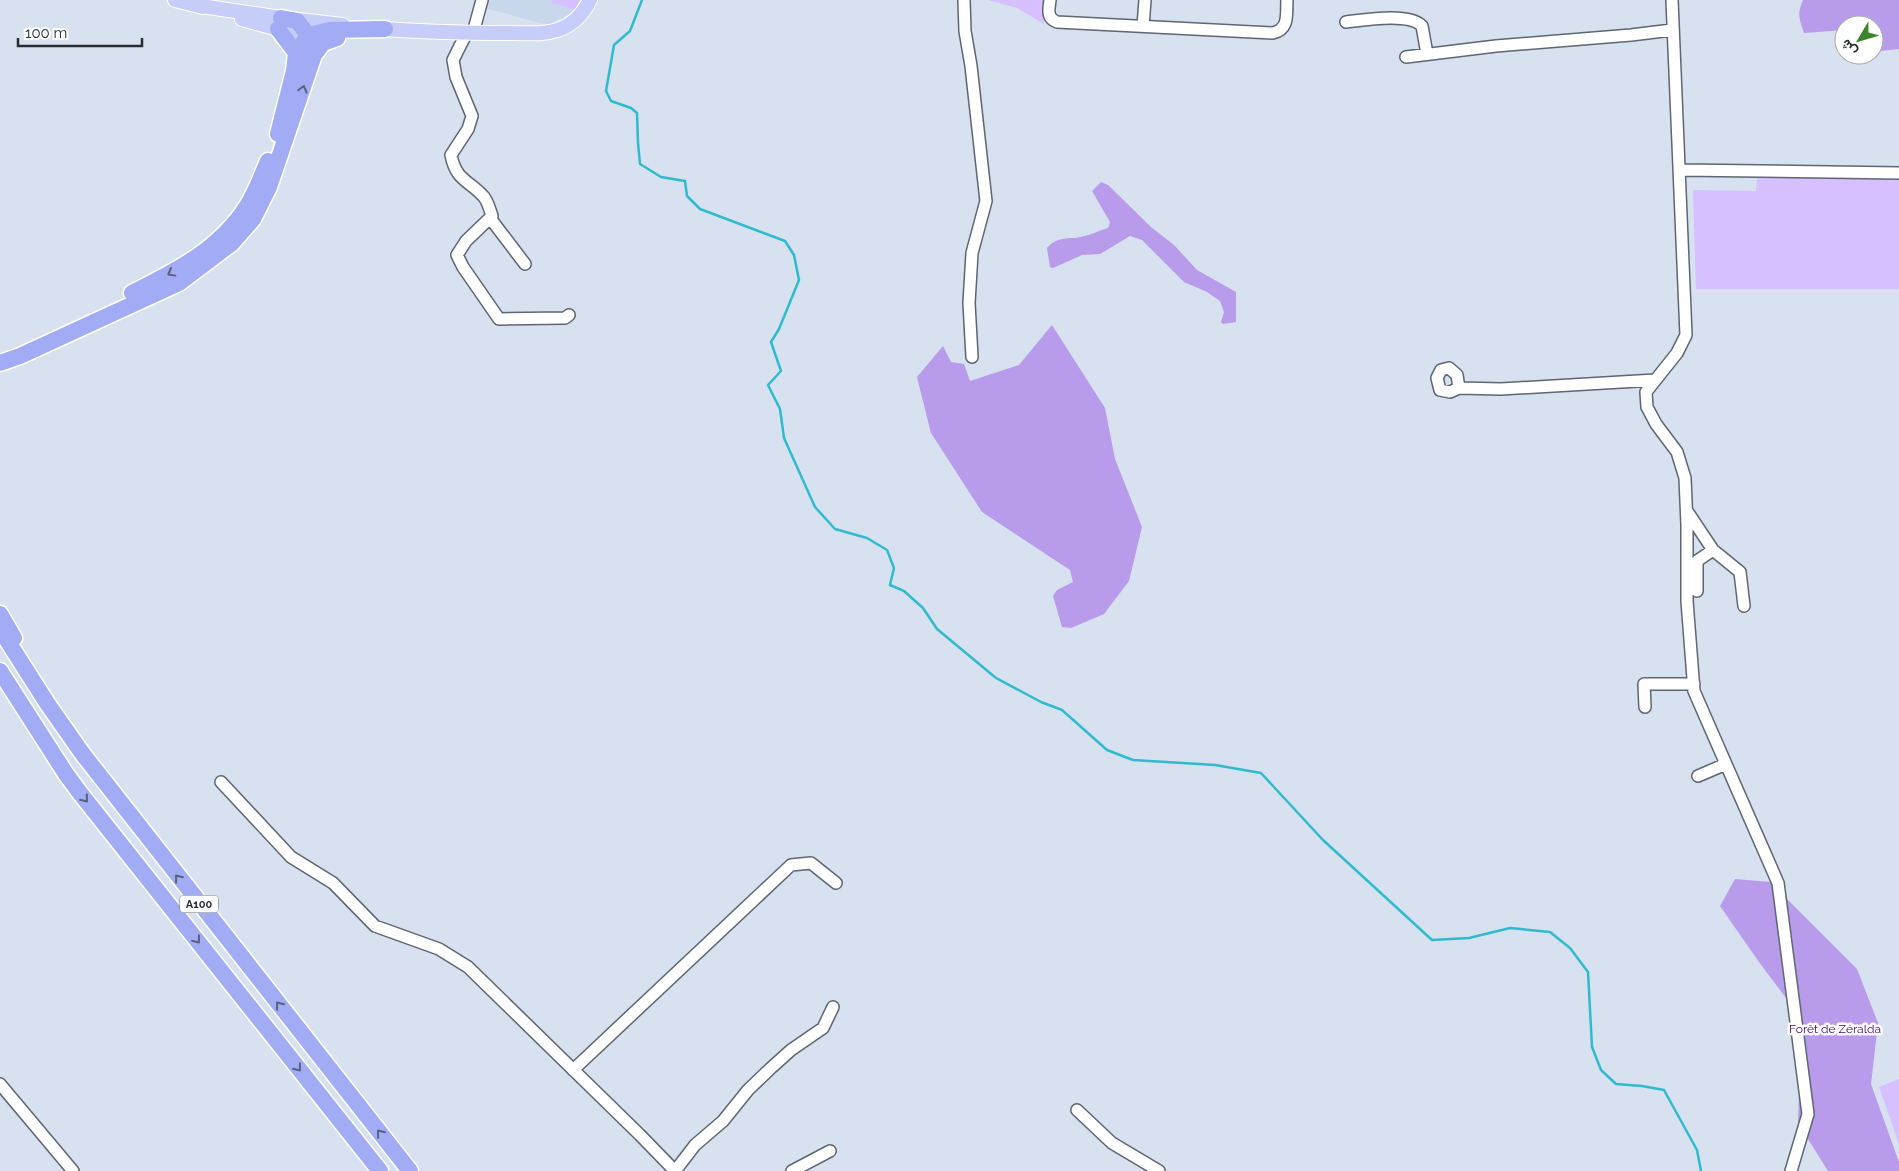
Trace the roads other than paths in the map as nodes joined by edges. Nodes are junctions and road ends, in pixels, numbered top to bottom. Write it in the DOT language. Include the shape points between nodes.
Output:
graph roads {
  1 [pos="176,0"];
  2 [pos="482,0"];
  3 [pos="590,0"];
  4 [pos="964,0"];
  5 [pos="1050,0"];
  6 [pos="1145,0"];
  7 [pos="1287,0"];
  8 [pos="1672,0"];
  9 [pos="1346,22"];
  10 [pos="280,24"];
  11 [pos="1143,26"];
  12 [pos="385,29"];
  13 [pos="1672,30"];
  14 [pos="409,31"];
  15 [pos="470,32"];
  16 [pos="308,35"];
  17 [pos="337,38"];
  18 [pos="1427,54"];
  19 [pos="1406,57"];
  20 [pos="302,69"];
  21 [pos="1680,170"];
  22 [pos="1899,173"];
  23 [pos="490,218"];
  24 [pos="525,264"];
  25 [pos="569,315"];
  26 [pos="0,352"];
  27 [pos="972,357"];
  28 [pos="0,363"];
  29 [pos="1655,380"];
  30 [pos="1459,388"];
  31 [pos="1686,509"];
  32 [pos="1713,550"];
  33 [pos="1697,591"];
  34 [pos="1744,606"];
  35 [pos="0,614"];
  36 [pos="0,630"];
  37 [pos="0,671"];
  38 [pos="0,680"];
  39 [pos="1694,684"];
  40 [pos="1645,707"];
  41 [pos="1726,764"];
  42 [pos="66,774"];
  43 [pos="1698,776"];
  44 [pos="221,782"];
  45 [pos="121,803"];
  46 [pos="836,883"];
  47 [pos="833,1007"];
  48 [pos="573,1070"];
  49 [pos="0,1084"];
  50 [pos="1077,1110"];
  51 [pos="830,1151"];
  52 [pos="73,1171"];
  53 [pos="380,1171"];
  54 [pos="410,1171"];
  55 [pos="675,1171"];
  56 [pos="792,1171"];
  57 [pos="1159,1171"];
  58 [pos="1791,1171"];
  1 -- 10 [label="main road"];
  2 -- 15 [label="street"];
  3 -- 15 [label="main road" via="574,22 557,30 543,33"];
  4 -- 27 [label="street" via="986,201 972,253 969,303"];
  5 -- 11 [label="street" via="1049,14 1054,21"];
  6 -- 11 [label="street"];
  7 -- 11 [label="street" via="1286,23 1277,33"];
  8 -- 13 [label="street"];
  9 -- 18 [label="street" via="1411,20 1422,26"];
  10 -- 12 [label="main road"];
  10 -- 16 [label="highway" via="297,21"];
  10 -- 20 [label="highway"];
  12 -- 14 [label="main road"];
  12 -- 16 [label="highway" via="330,30"];
  13 -- 18 [label="street"];
  13 -- 21 [label="street"];
  14 -- 15 [label="main road"];
  14 -- 17 [label="main road"];
  15 -- 23 [label="street" via="453,60 456,77 472,116 468,129 451,155 453,167 486,198"];
  16 -- 17 [label="main road"];
  16 -- 20 [label="highway" via="300,48"];
  17 -- 20 [label="highway" via="323,43"];
  18 -- 19 [label="street"];
  20 -- 26 [label="highway, one-way" via="252,198 226,233 200,255 117,302"];
  28 -- 20 [label="highway, one-way" via="179,284 232,244 253,219 269,187 298,106"];
  21 -- 22 [label="street"];
  21 -- 29 [label="street" via="1686,335 1677,353"];
  23 -- 24 [label="street"];
  23 -- 25 [label="street" via="457,254 499,319 565,318"];
  29 -- 30 [label="street" via="1501,389"];
  29 -- 31 [label="street" via="1646,392 1647,407 1677,452 1685,478"];
  31 -- 32 [label="street"];
  31 -- 39 [label="street" via="1687,601"];
  32 -- 33 [label="street" via="1697,561"];
  32 -- 34 [label="street" via="1740,572"];
  35 -- 45 [label="highway"];
  36 -- 45 [label="highway, A100" via="47,703"];
  37 -- 42 [label="highway, A100 / A100"];
  38 -- 42 [label="highway"];
  39 -- 40 [label="street" via="1644,684"];
  39 -- 41 [label="street" via="1694,691"];
  41 -- 43 [label="street"];
  41 -- 58 [label="street" via="1778,883 1808,1114"];
  42 -- 53 [label="highway, A100 / A100, one-way"];
  44 -- 48 [label="street" via="292,857 333,883 375,926 439,949 468,967"];
  54 -- 45 [label="highway, A100, one-way"];
  46 -- 48 [label="street" via="811,863 791,865"];
  47 -- 55 [label="street" via="823,1028 791,1050 748,1090 723,1121 695,1145"];
  48 -- 55 [label="street"];
  49 -- 52 [label="street"];
  50 -- 57 [label="street" via="1112,1142"];
  51 -- 56 [label="street"];
}
